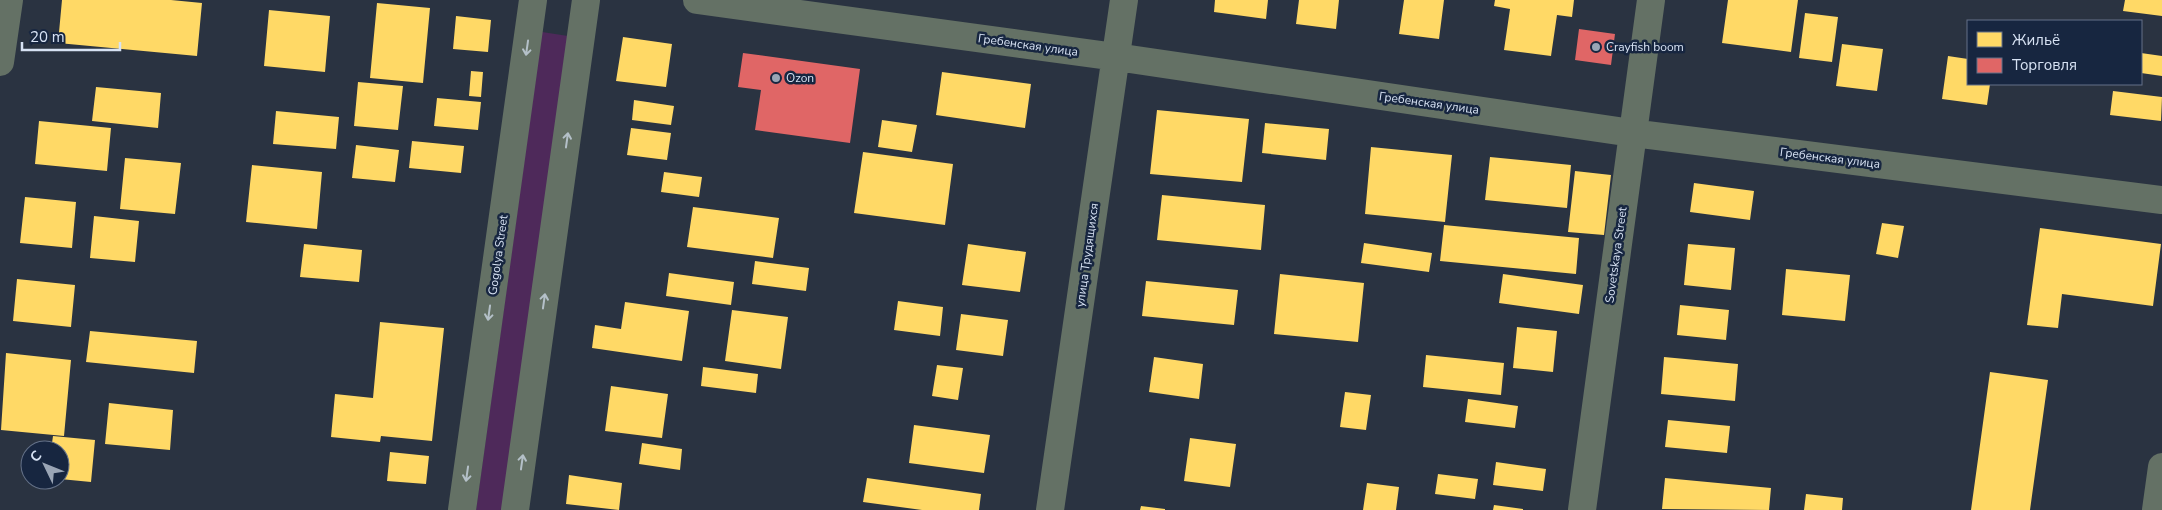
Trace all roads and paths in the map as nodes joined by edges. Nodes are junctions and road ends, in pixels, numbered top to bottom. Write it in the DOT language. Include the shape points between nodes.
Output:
graph roads {
  1 [pos="9,0"];
  2 [pos="533,0"];
  3 [pos="586,0"];
  4 [pos="697,0"];
  5 [pos="1124,0"];
  6 [pos="1651,0"];
  7 [pos="1116,57"];
  8 [pos="0,62"];
  9 [pos="1632,133"];
  10 [pos="2162,200"];
  11 [pos="2162,466"];
  12 [pos="462,510"];
  13 [pos="515,510"];
  14 [pos="1050,510"];
  15 [pos="1582,510"];
  16 [pos="2156,510"];
  1 -- 8 [label="street"];
  2 -- 12 [label="street, Gogolya Street, one-way"];
  13 -- 3 [label="street, one-way"];
  4 -- 7 [label="street, Гребенская улица"];
  5 -- 7 [label="street, улица Трудящихся"];
  6 -- 9 [label="street, Sovetskaya Street"];
  7 -- 9 [label="street, Гребенская улица"];
  7 -- 14 [label="street, улица Трудящихся"];
  9 -- 10 [label="street, Гребенская улица"];
  9 -- 15 [label="street, Sovetskaya Street"];
  11 -- 16 [label="street"];
}
